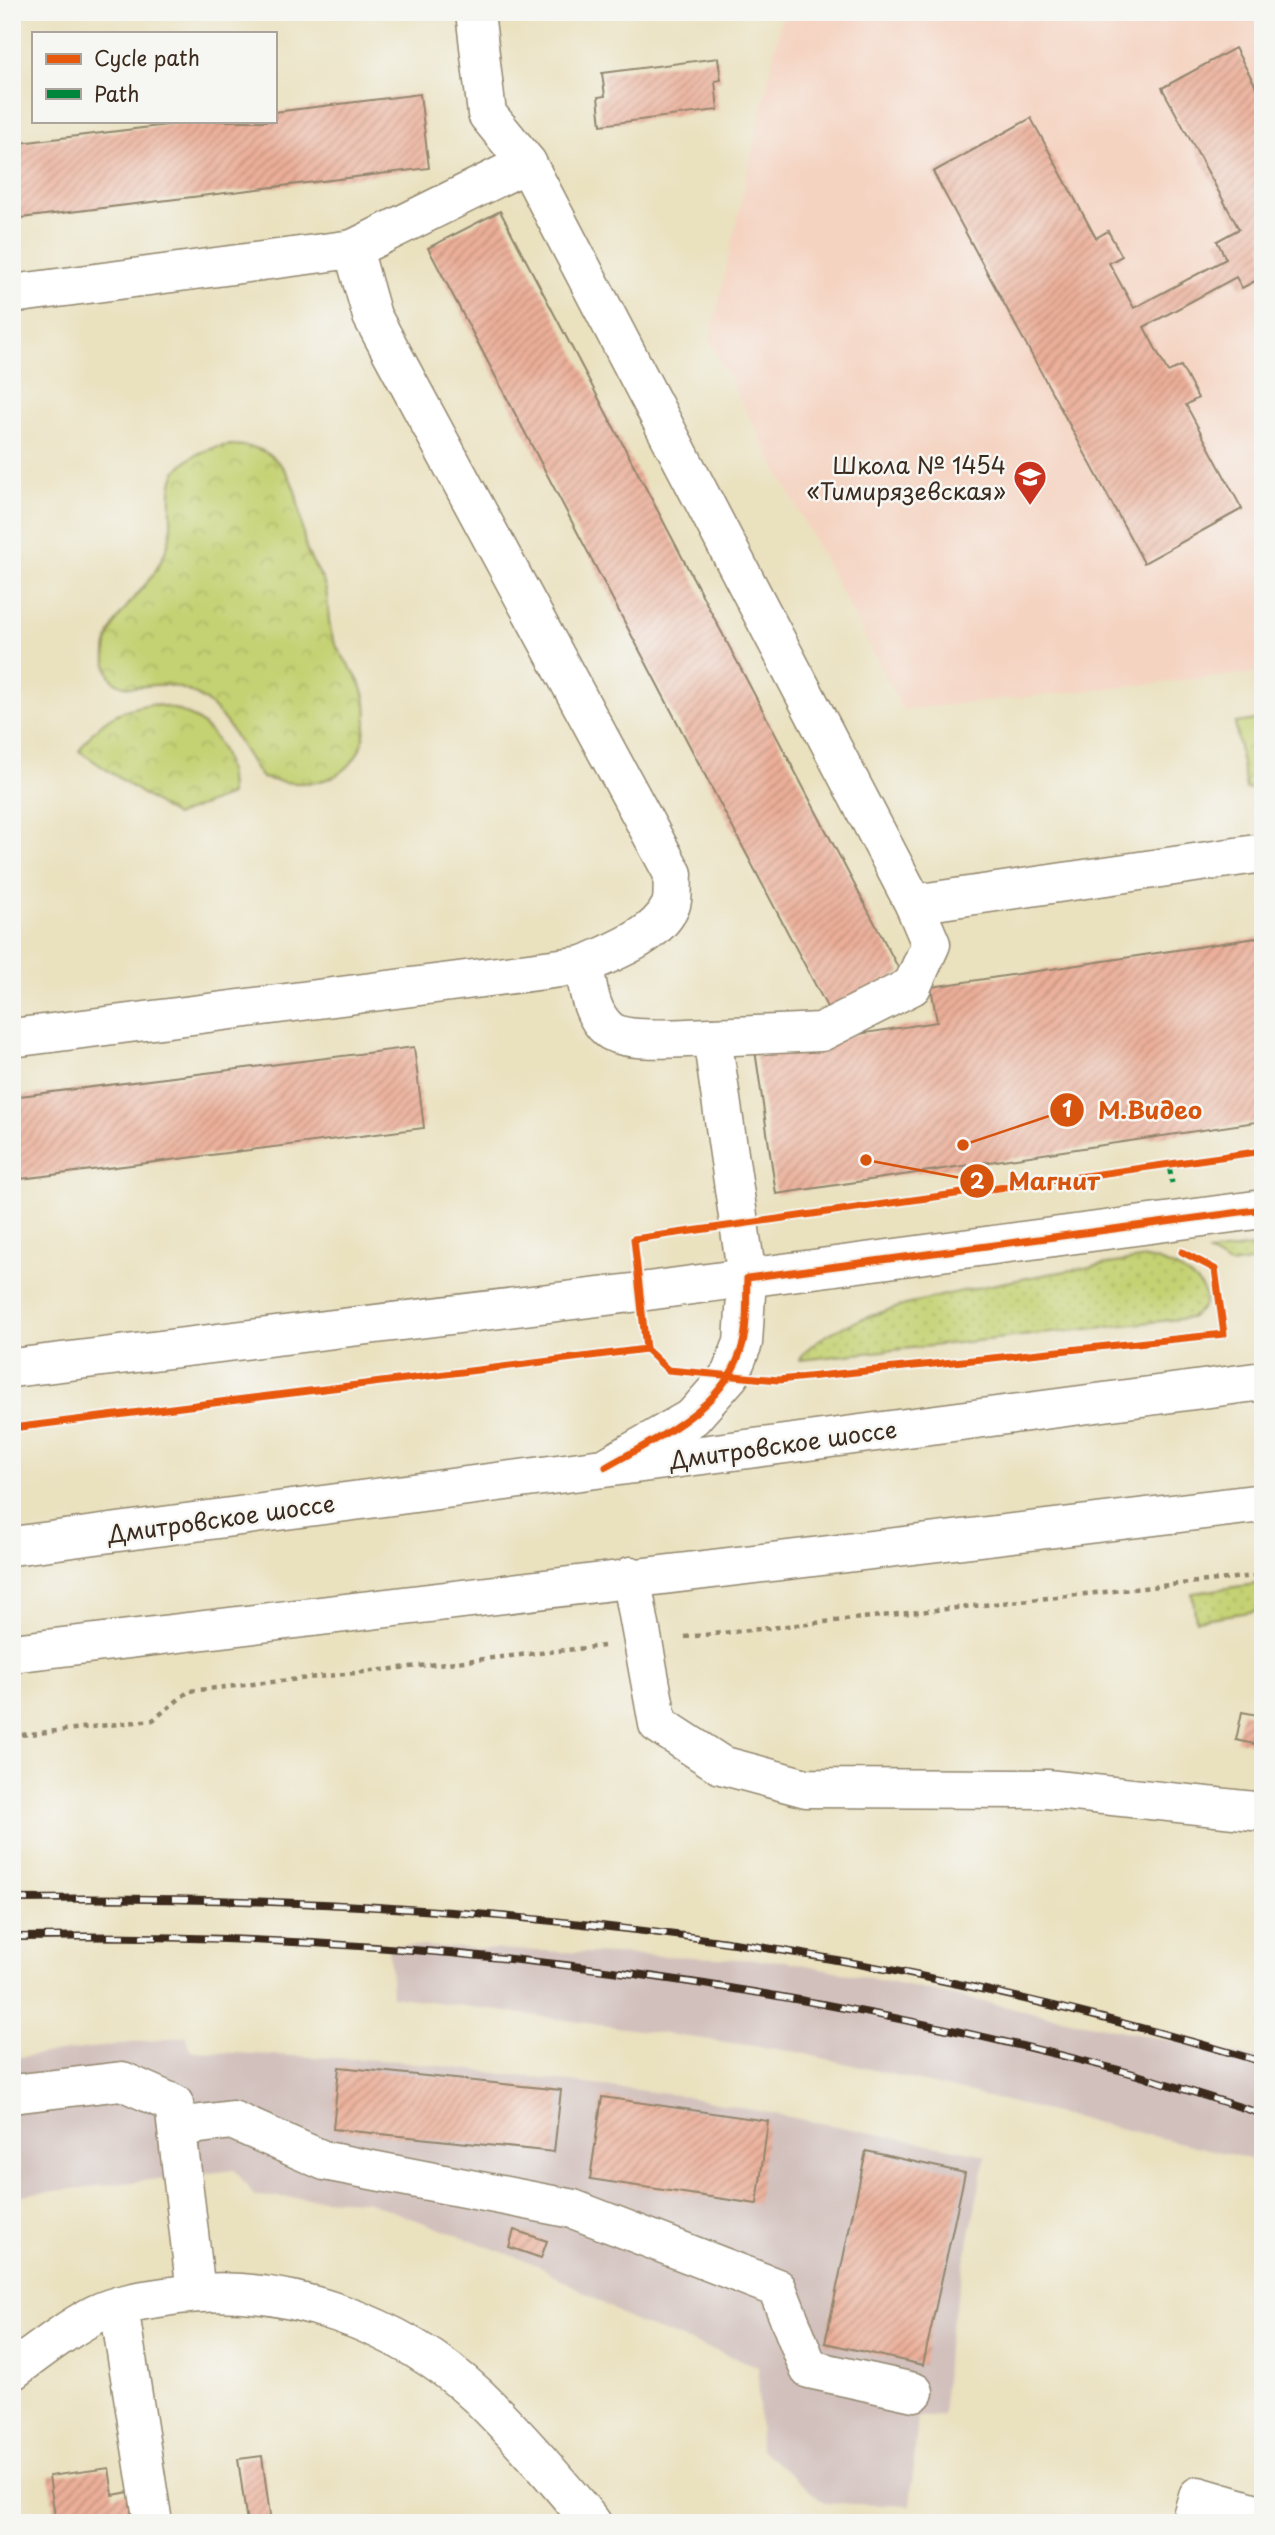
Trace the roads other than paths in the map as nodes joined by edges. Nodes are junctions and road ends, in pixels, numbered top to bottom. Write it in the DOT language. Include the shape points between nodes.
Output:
graph roads {
  1 [pos="475,12"];
  2 [pos="527,163"];
  3 [pos="353,249"];
  4 [pos="12,294"];
  5 [pos="1263,853"];
  6 [pos="914,904"];
  7 [pos="584,965"];
  8 [pos="712,1037"];
  9 [pos="12,1038"];
  10 [pos="1263,1209"];
  11 [pos="747,1278"];
  12 [pos="12,1368"];
  13 [pos="1263,1381"];
  14 [pos="606,1467"];
  15 [pos="1263,1503"];
  16 [pos="12,1546"];
  17 [pos="631,1576"];
  18 [pos="12,1653"];
  19 [pos="1263,1812"];
  20 [pos="12,2094"];
  21 [pos="177,2127"];
  22 [pos="196,2293"];
  23 [pos="119,2307"];
  24 [pos="12,2371"];
  25 [pos="914,2392"];
  26 [pos="1263,2515"];
  27 [pos="153,2523"];
  28 [pos="592,2523"];
  29 [pos="1190,2523"];
  1 -- 2 [label="main road" via="487,114"];
  2 -- 3 [label="main road"];
  2 -- 6 [label="main road"];
  3 -- 4 [label="main road"];
  3 -- 7 [label="main road" via="372,316 673,874 671,906 657,924"];
  5 -- 6 [label="main road"];
  6 -- 8 [label="main road" via="931,944 912,986 821,1032"];
  7 -- 8 [label="main road" via="590,1000 610,1030 633,1037"];
  7 -- 9 [label="main road"];
  8 -- 11 [label="main road"];
  10 -- 11 [label="main road"];
  11 -- 12 [label="main road"];
  11 -- 14 [label="main road" via="743,1343 730,1374 693,1417"];
  13 -- 14 [label="main road, Дмитровское шоссе"];
  14 -- 16 [label="main road, Дмитровское шоссе"];
  15 -- 17 [label="main road"];
  17 -- 18 [label="main road"];
  17 -- 19 [label="main road" via="658,1724 721,1765 806,1788 1047,1790"];
  20 -- 21 [label="main road" via="122,2081 174,2104"];
  21 -- 22 [label="main road"];
  21 -- 25 [label="main road" via="232,2120 325,2161 573,2210 776,2288 809,2369"];
  22 -- 23 [label="main road"];
  22 -- 28 [label="main road" via="283,2298 355,2318 423,2354 476,2395"];
  23 -- 24 [label="main road" via="98,2313"];
  23 -- 27 [label="main road"];
  26 -- 29 [label="main road" via="1198,2497"];
}
